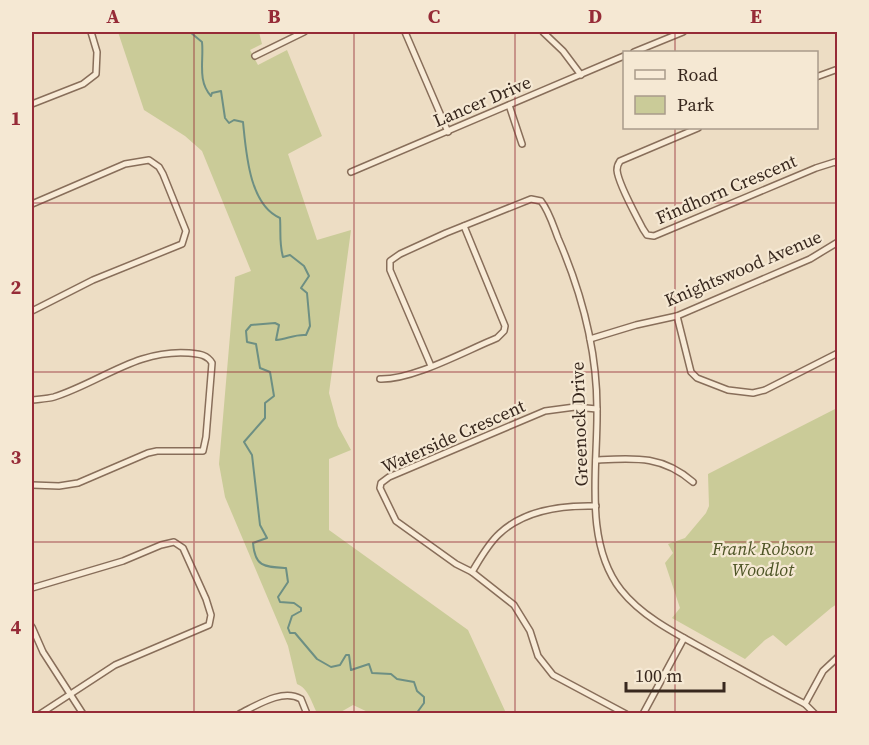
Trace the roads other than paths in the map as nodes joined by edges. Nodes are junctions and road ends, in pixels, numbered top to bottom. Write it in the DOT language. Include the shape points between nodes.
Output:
graph roads {
  1 [pos="91,32"];
  2 [pos="304,32"];
  3 [pos="405,32"];
  4 [pos="543,32"];
  5 [pos="683,32"];
  6 [pos="672,34"];
  7 [pos="636,51"];
  8 [pos="255,56"];
  9 [pos="623,56"];
  10 [pos="837,69"];
  11 [pos="581,75"];
  12 [pos="818,76"];
  13 [pos="32,104"];
  14 [pos="509,105"];
  15 [pos="696,129"];
  16 [pos="448,132"];
  17 [pos="522,144"];
  18 [pos="837,164"];
  19 [pos="351,172"];
  20 [pos="32,204"];
  21 [pos="464,226"];
  22 [pos="837,242"];
  23 [pos="32,311"];
  24 [pos="677,316"];
  25 [pos="590,339"];
  26 [pos="837,353"];
  27 [pos="431,366"];
  28 [pos="380,379"];
  29 [pos="32,400"];
  30 [pos="597,409"];
  31 [pos="596,460"];
  32 [pos="693,482"];
  33 [pos="32,485"];
  34 [pos="597,506"];
  35 [pos="472,572"];
  36 [pos="32,588"];
  37 [pos="32,627"];
  38 [pos="684,638"];
  39 [pos="837,657"];
  40 [pos="70,693"];
  41 [pos="805,704"];
  42 [pos="40,714"];
  43 [pos="83,714"];
  44 [pos="239,714"];
  45 [pos="308,714"];
  46 [pos="627,714"];
  47 [pos="643,714"];
  48 [pos="815,714"];
  1 -- 13 [label="street" via="97,52 96,74 83,84"];
  2 -- 8 [label="street"];
  3 -- 16 [label="street"];
  4 -- 11 [label="street"];
  5 -- 6 [label="street"];
  6 -- 7 [label="street"];
  9 -- 11 [label="street, Lancer Drive"];
  10 -- 12 [label="street"];
  11 -- 14 [label="street, Lancer Drive"];
  14 -- 16 [label="street, Lancer Drive"];
  14 -- 17 [label="street"];
  15 -- 18 [label="street, Findhorn Crescent" via="620,161 617,171 647,235 654,236 816,168"];
  16 -- 19 [label="street, Lancer Drive"];
  20 -- 23 [label="street" via="125,164 149,160 159,166 186,231 184,241 177,247 93,280"];
  21 -- 25 [label="street, Greenock Drive" via="531,199 541,201 572,270"];
  21 -- 27 [label="street" via="504,331 497,338"];
  21 -- 27 [label="street, Greenock Drive" via="390,261 390,270"];
  22 -- 24 [label="street, Knightswood Avenue" via="810,259"];
  24 -- 25 [label="street, Knightswood Avenue"];
  24 -- 26 [label="street" via="691,372 728,390 765,390"];
  25 -- 30 [label="street, Greenock Drive"];
  27 -- 28 [label="street" via="399,378"];
  29 -- 33 [label="street" via="54,397 151,355 200,354 212,363 203,451 157,451 78,483"];
  30 -- 31 [label="street, Greenock Drive"];
  30 -- 35 [label="street, Waterside Crescent" via="545,411 381,483 383,497 396,521"];
  31 -- 32 [label="street" via="656,461 680,471"];
  31 -- 34 [label="street, Greenock Drive"];
  34 -- 35 [label="street" via="548,509 508,526"];
  34 -- 38 [label="street, Greenock Drive" via="600,547 612,576 648,616"];
  35 -- 46 [label="street, Waterside Crescent" via="514,605 530,631 538,656 553,675"];
  36 -- 40 [label="street" via="174,542 183,548 206,599 211,615 209,625 114,665"];
  37 -- 40 [label="street"];
  38 -- 41 [label="street, Greenock Drive"];
  38 -- 47 [label="street"];
  39 -- 41 [label="street" via="823,671"];
  40 -- 42 [label="street"];
  40 -- 43 [label="street"];
  41 -- 48 [label="street, Greenock Drive"];
  44 -- 45 [label="street" via="288,695 301,699"];
}
